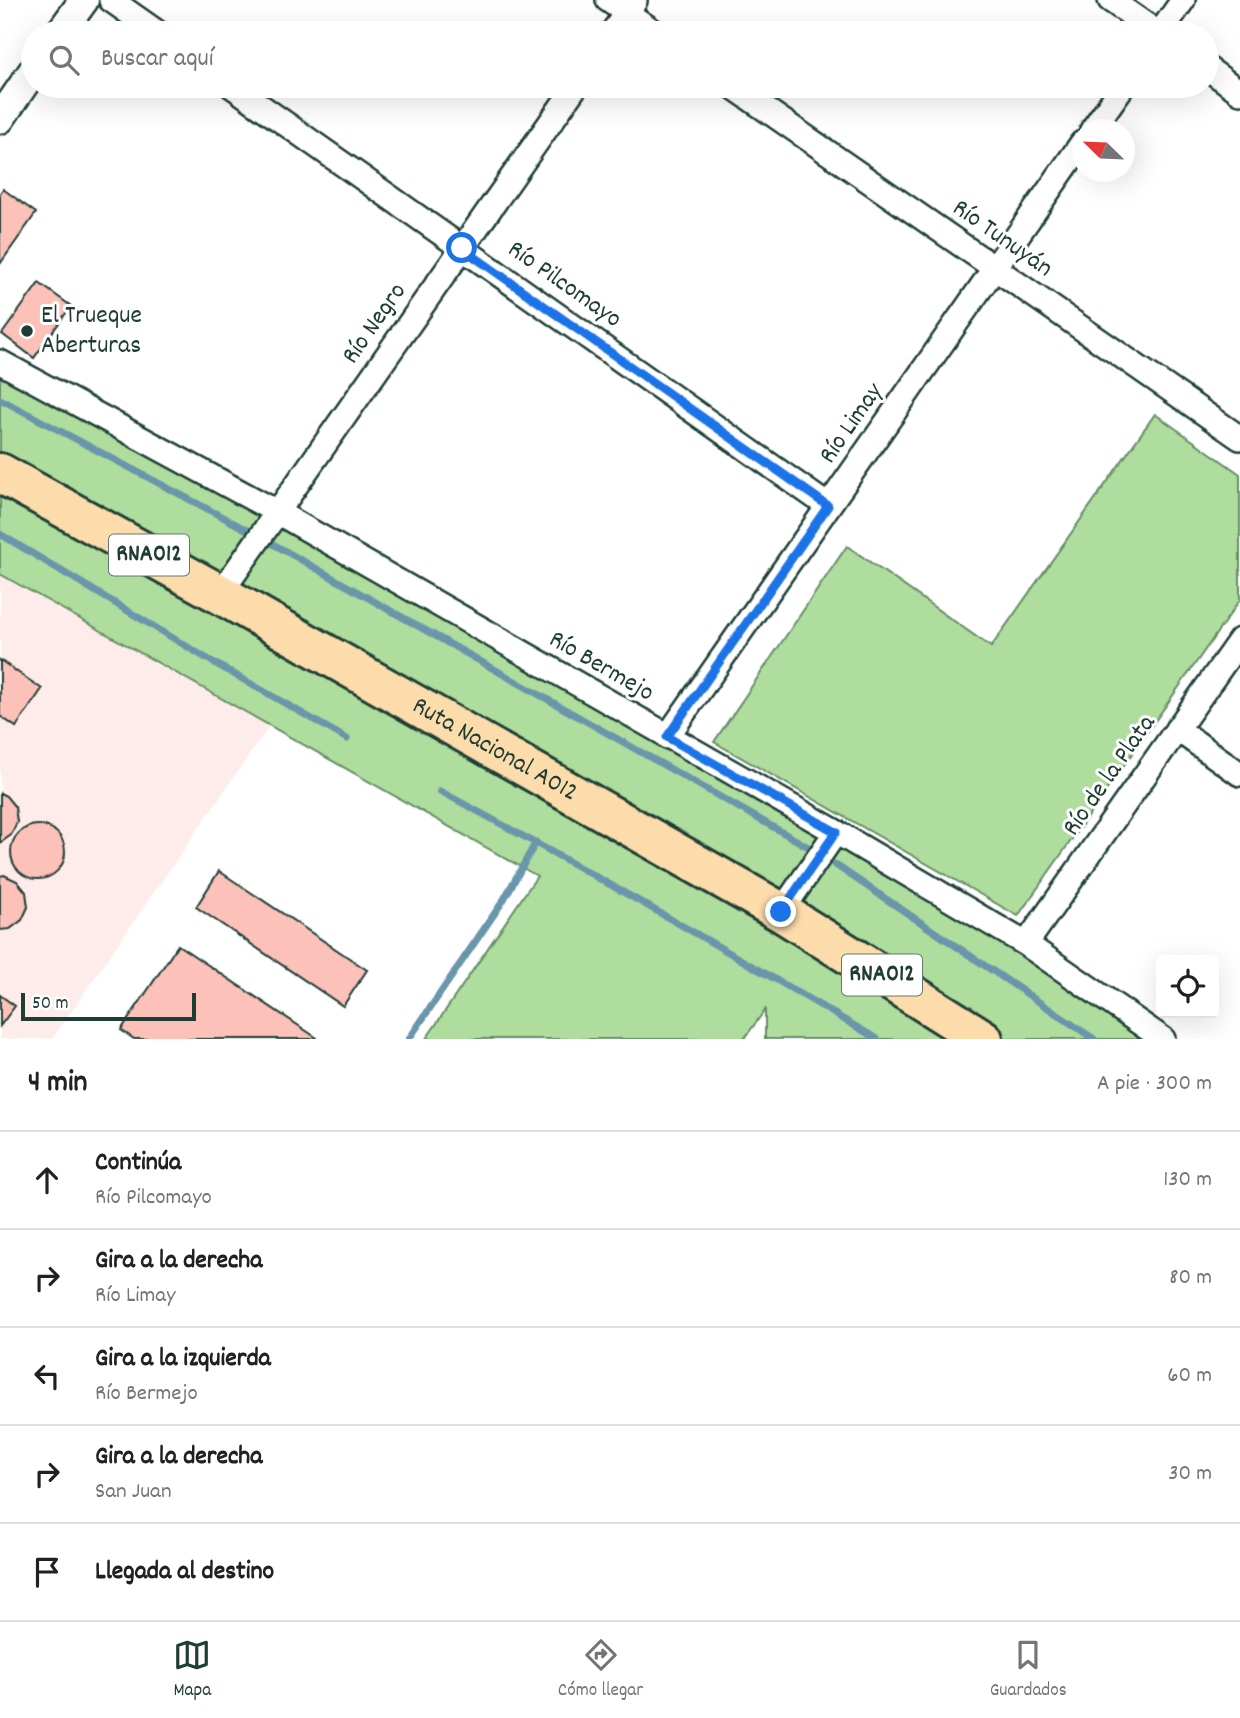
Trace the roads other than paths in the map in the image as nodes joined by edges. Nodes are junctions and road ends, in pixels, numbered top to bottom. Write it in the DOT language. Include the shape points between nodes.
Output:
graph roads {
  1 [pos="83,0"];
  2 [pos="111,0"];
  3 [pos="1110,0"];
  4 [pos="1183,0"];
  5 [pos="623,4"];
  6 [pos="68,21"];
  7 [pos="141,21"];
  8 [pos="617,21"];
  9 [pos="642,21"];
  10 [pos="1141,21"];
  11 [pos="1168,21"];
  12 [pos="1219,77"];
  13 [pos="21,88"];
  14 [pos="1240,92"];
  15 [pos="249,98"];
  16 [pos="568,98"];
  17 [pos="749,98"];
  18 [pos="1115,98"];
  19 [pos="0,119"];
  20 [pos="1100,119"];
  21 [pos="1072,159"];
  22 [pos="462,248"];
  23 [pos="995,268"];
  24 [pos="0,362"];
  25 [pos="1240,438"];
  26 [pos="0,473"];
  27 [pos="828,506"];
  28 [pos="277,512"];
  29 [pos="220,594"];
  30 [pos="1240,640"];
  31 [pos="1177,729"];
  32 [pos="667,737"];
  33 [pos="1240,774"];
  34 [pos="836,832"];
  35 [pos="781,912"];
  36 [pos="1026,944"];
  37 [pos="983,1039"];
  38 [pos="1163,1039"];
  1 -- 6 [label="street"];
  2 -- 7 [label="street"];
  3 -- 10 [label="street"];
  4 -- 11 [label="street"];
  5 -- 8 [label="street"];
  5 -- 9 [label="street"];
  12 -- 14 [label="street"];
  13 -- 19 [label="street"];
  15 -- 22 [label="street, Río Pilcomayo"];
  16 -- 22 [label="street, Río Negro"];
  17 -- 23 [label="street, Río Tunuyán"];
  18 -- 20 [label="street"];
  21 -- 23 [label="street, Río Limay"];
  22 -- 27 [label="street, Río Pilcomayo"];
  22 -- 28 [label="street, Río Negro"];
  23 -- 25 [label="street, Río Tunuyán"];
  23 -- 27 [label="street, Río Limay"];
  24 -- 28 [label="street, Río Bermejo"];
  26 -- 29 [label="highway, Ruta Nacional A012 / RNA012"];
  27 -- 32 [label="street, Río Limay"];
  28 -- 29 [label="street, Río Negro"];
  28 -- 32 [label="street, Río Bermejo"];
  29 -- 35 [label="highway, Ruta Nacional A012 / RNA012"];
  30 -- 31 [label="street, Río de la Plata"];
  31 -- 33 [label="street"];
  31 -- 36 [label="street, Río de la Plata"];
  32 -- 34 [label="street, Río Bermejo"];
  34 -- 35 [label="street"];
  34 -- 36 [label="street, Río Bermejo"];
  35 -- 37 [label="highway, Ruta Nacional A012 / RNA012"];
  36 -- 38 [label="street, Río Bermejo"];
}
